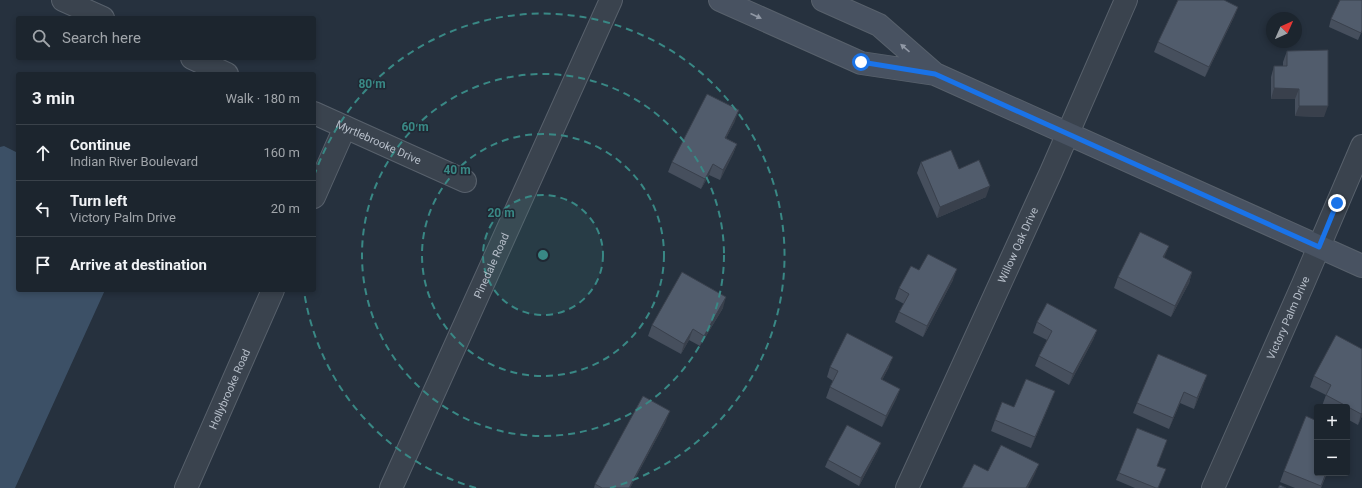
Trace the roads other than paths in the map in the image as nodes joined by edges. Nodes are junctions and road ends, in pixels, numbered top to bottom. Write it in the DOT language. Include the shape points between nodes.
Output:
graph roads {
  1 [pos="63,0"];
  2 [pos="611,0"];
  3 [pos="720,0"];
  4 [pos="823,0"];
  5 [pos="1126,0"];
  6 [pos="99,16"];
  7 [pos="196,60"];
  8 [pos="223,72"];
  9 [pos="935,74"];
  10 [pos="316,114"];
  11 [pos="345,127"];
  12 [pos="1067,134"];
  13 [pos="1362,146"];
  14 [pos="464,181"];
  15 [pos="316,192"];
  16 [pos="1319,247"];
  17 [pos="1362,266"];
  18 [pos="272,292"];
  19 [pos="186,488"];
  20 [pos="391,488"];
  21 [pos="907,488"];
  22 [pos="1213,488"];
  1 -- 6 [label="street"];
  2 -- 20 [label="street, Pinedale Road"];
  3 -- 9 [label="main road, one-way" via="861,62"];
  9 -- 4 [label="main road, one-way" via="879,25"];
  5 -- 12 [label="street, Willow Oak Drive"];
  7 -- 8 [label="street"];
  9 -- 12 [label="main road"];
  10 -- 11 [label="street, Myrtlebrooke Drive"];
  11 -- 14 [label="street, Myrtlebrooke Drive"];
  11 -- 15 [label="street"];
  12 -- 16 [label="main road"];
  12 -- 21 [label="street, Willow Oak Drive"];
  13 -- 16 [label="street, Victory Palm Drive"];
  16 -- 17 [label="main road"];
  16 -- 22 [label="street, Victory Palm Drive"];
  18 -- 19 [label="street, Hollybrooke Road"];
}
